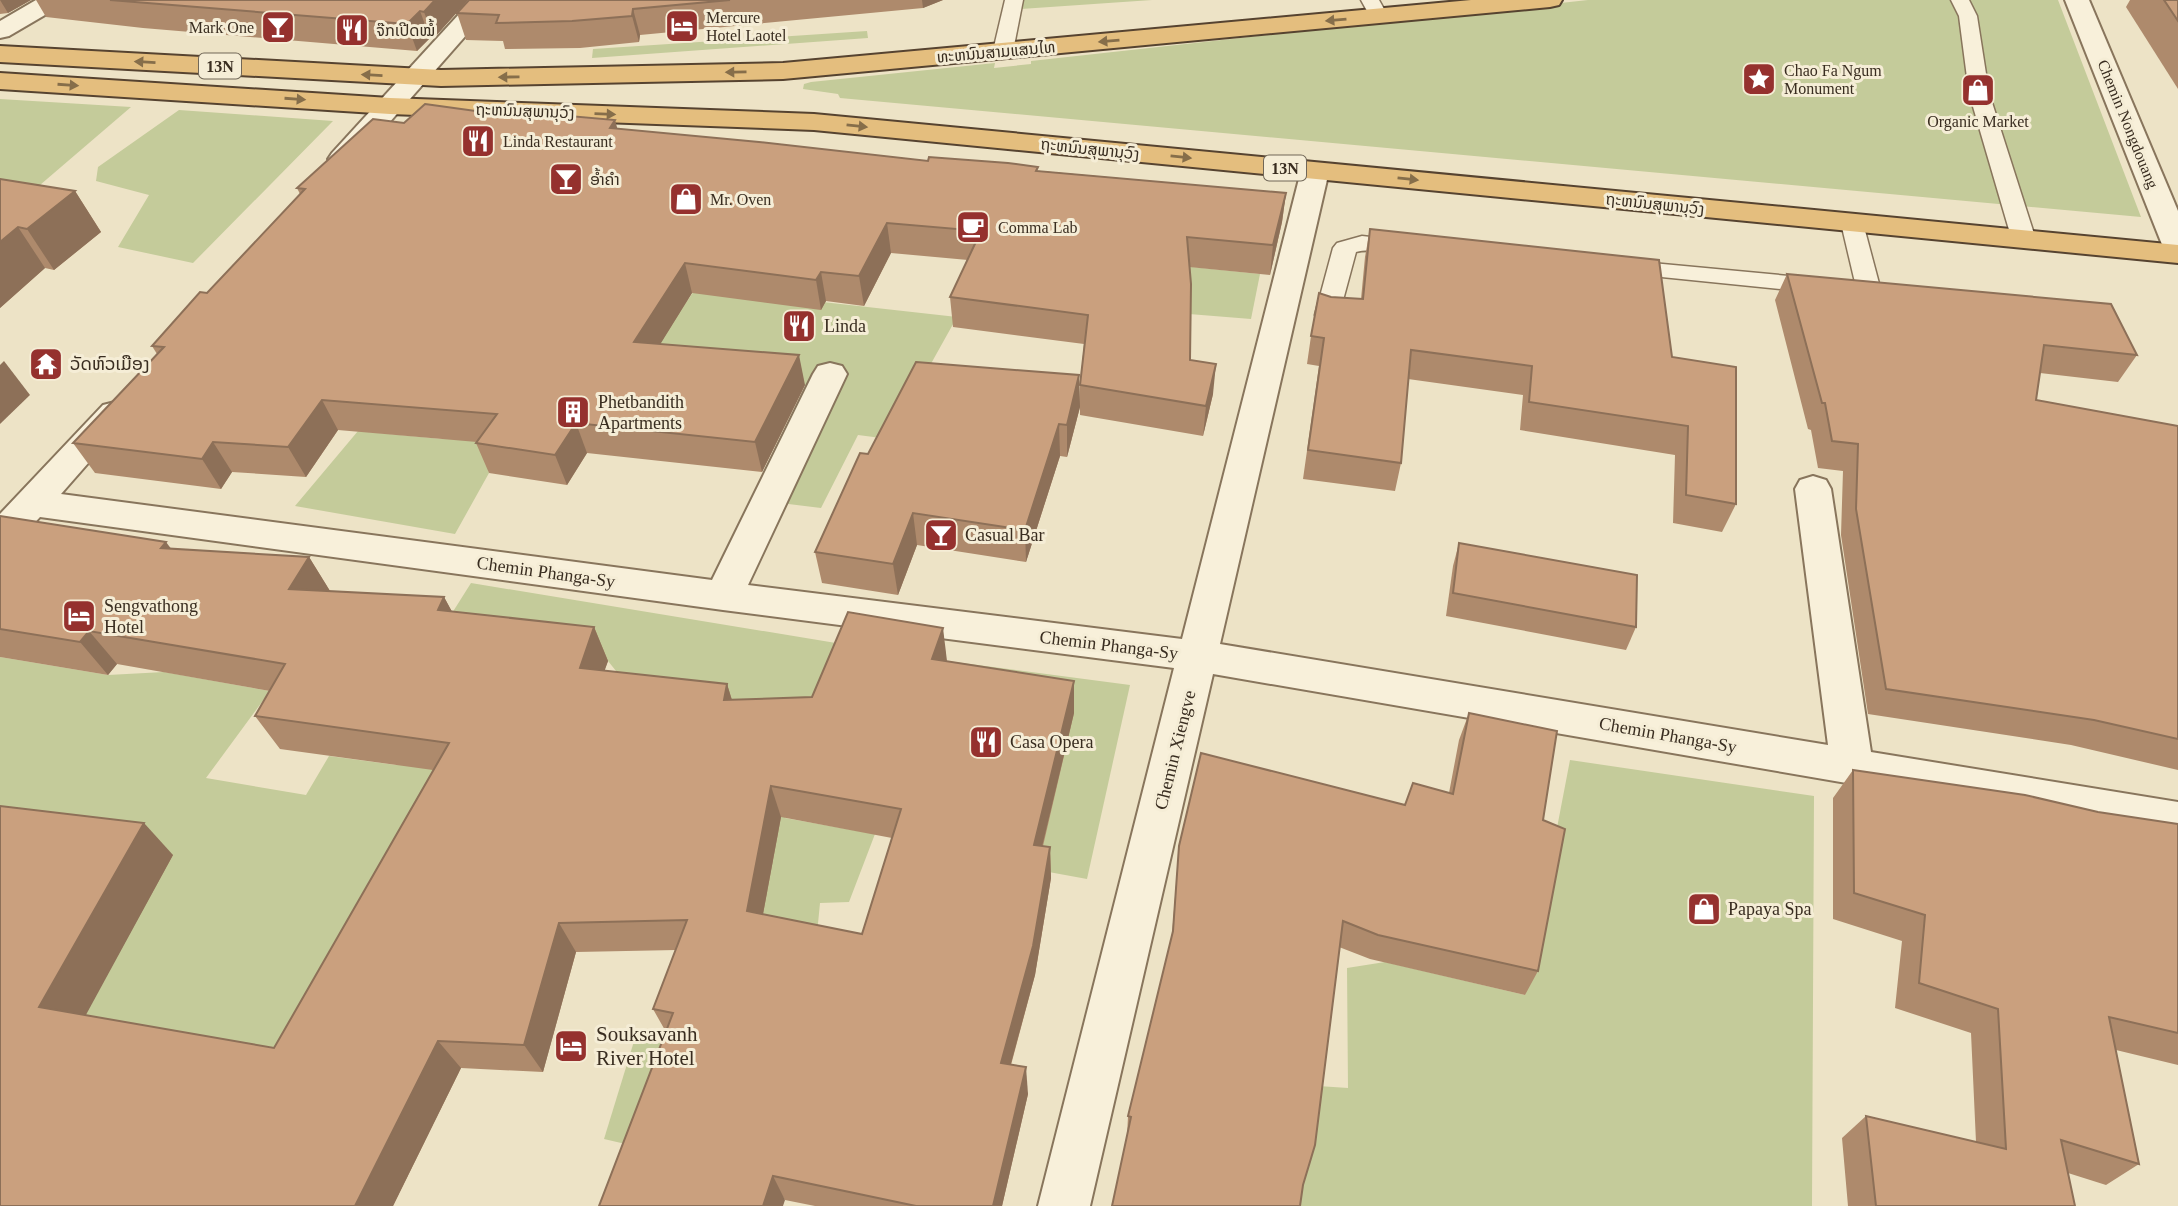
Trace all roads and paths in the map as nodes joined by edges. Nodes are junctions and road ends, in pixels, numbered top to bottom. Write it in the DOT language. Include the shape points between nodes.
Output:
graph roads {
  1 [pos="53,0"];
  2 [pos="485,0"];
  3 [pos="1014,0"];
  4 [pos="1550,0"];
  5 [pos="1960,0"];
  6 [pos="2077,0"];
  7 [pos="1374,8"];
  8 [pos="0,31"];
  9 [pos="1003,51"];
  10 [pos="0,54"];
  11 [pos="783,71"];
  12 [pos="429,78"];
  13 [pos="0,81"];
  14 [pos="390,106"];
  15 [pos="814,122"];
  16 [pos="1315,170"];
  17 [pos="326,177"];
  18 [pos="1852,223"];
  19 [pos="2024,240"];
  20 [pos="2178,247"];
  21 [pos="1431,250"];
  22 [pos="2178,254"];
  23 [pos="1595,265"];
  24 [pos="1868,291"];
  25 [pos="1896,294"];
  26 [pos="1327,315"];
  27 [pos="830,374"];
  28 [pos="135,391"];
  29 [pos="1813,489"];
  30 [pos="34,503"];
  31 [pos="0,537"];
  32 [pos="723,596"];
  33 [pos="1198,656"];
  34 [pos="1852,766"];
  35 [pos="2178,821"];
  36 [pos="1064,1206"];
  1 -- 8 [label="street"];
  2 -- 12 [label="street"];
  3 -- 9 [label="lane"];
  4 -- 7 [label="highway, ທະຫນົນສາມແສນໄທ / 13N"];
  5 -- 19 [label="lane" via="1968,16 1979,93"];
  6 -- 20 [label="street, Chemin Nongdouang"];
  7 -- 9 [label="highway, ທະຫນົນສາມແສນໄທ / 13N, one-way"];
  9 -- 11 [label="highway, ທະຫນົນສາມແສນໄທ / 13N"];
  12 -- 10 [label="highway, 13N, one-way"];
  11 -- 12 [label="highway, ທະຫນົນສາມແສນໄທ / 13N, one-way"];
  11 -- 15 [label="highway" via="780,88 786,106"];
  12 -- 14 [label="street"];
  13 -- 14 [label="highway, ຖະຫນົນສຸພານຸວົງ / 13N, one-way"];
  14 -- 15 [label="highway, ຖະຫນົນສຸພານຸວົງ / 13N, one-way"];
  14 -- 17 [label="street"];
  15 -- 16 [label="highway, ຖະຫນົນສຸພານຸວົງ / 13N, one-way"];
  16 -- 18 [label="highway, ຖະຫນົນສຸພານຸວົງ / 13N, one-way"];
  16 -- 33 [label="street, Chemin Xiengve"];
  18 -- 19 [label="highway, ຖະຫນົນສຸພານຸວົງ / 13N"];
  18 -- 24 [label="lane"];
  19 -- 22 [label="highway, ຖະຫນົນສຸພານຸວົງ / 13N"];
  21 -- 26 [label="lane" via="1363,243 1345,248"];
  23 -- 24 [label="lane"];
  24 -- 25 [label="lane"];
  27 -- 32 [label="street"];
  28 -- 30 [label="street"];
  29 -- 34 [label="street"];
  30 -- 31 [label="street"];
  30 -- 32 [label="street, Chemin Phanga-Sy"];
  32 -- 33 [label="street, Chemin Phanga-Sy"];
  33 -- 34 [label="street, Chemin Phanga-Sy"];
  33 -- 36 [label="street, Chemin Xiengve"];
  34 -- 35 [label="street, Chemin Phanga-Sy"];
}
